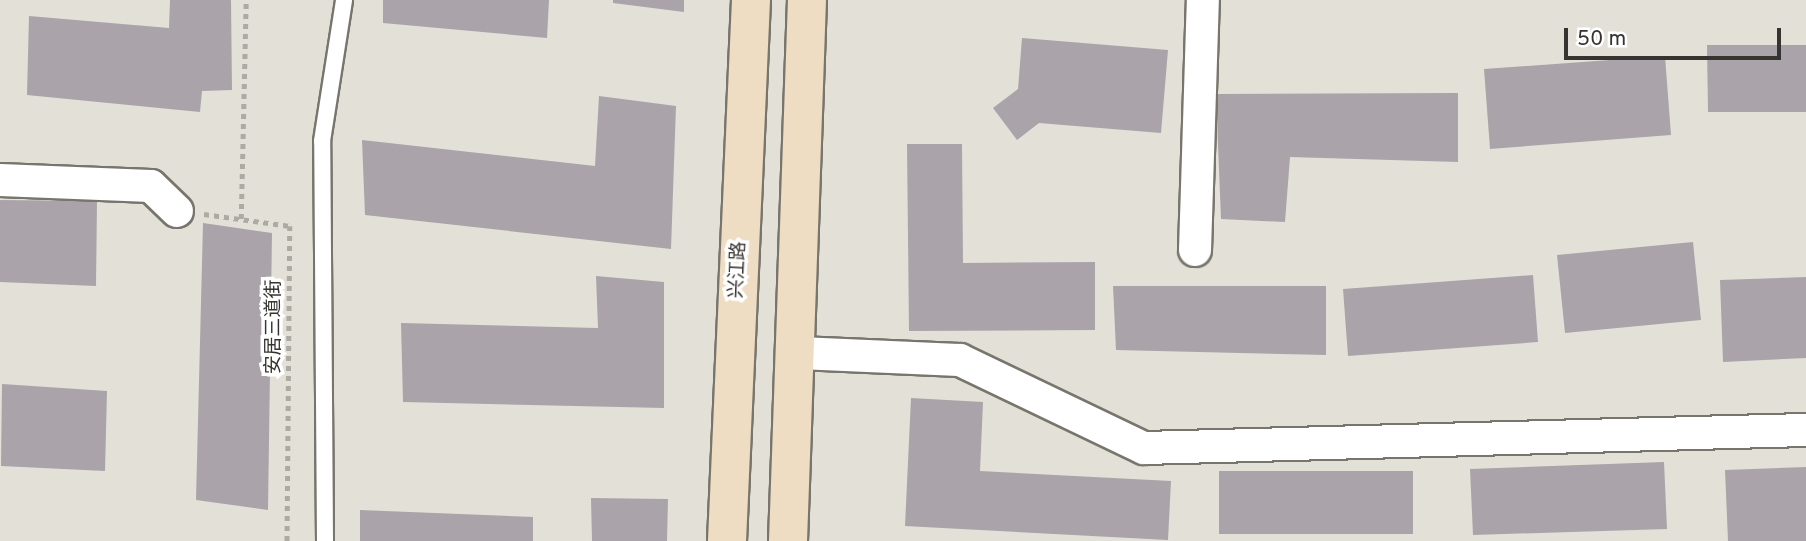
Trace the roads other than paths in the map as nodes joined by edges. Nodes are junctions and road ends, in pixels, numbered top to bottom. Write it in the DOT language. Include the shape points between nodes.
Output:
graph roads {
  1 [pos="344,0"];
  2 [pos="751,0"];
  3 [pos="807,0"];
  4 [pos="1203,0"];
  5 [pos="0,180"];
  6 [pos="177,211"];
  7 [pos="1195,250"];
  8 [pos="797,353"];
  9 [pos="1806,430"];
  10 [pos="325,541"];
  11 [pos="727,541"];
  12 [pos="789,541"];
  1 -- 10 [label="lane" via="323,141"];
  2 -- 11 [label="main road, 兴江路"];
  3 -- 8 [label="main road"];
  4 -- 7 [label="street"];
  5 -- 6 [label="street" via="150,186"];
  8 -- 9 [label="street" via="960,359 1144,448"];
  8 -- 12 [label="main road"];
}
